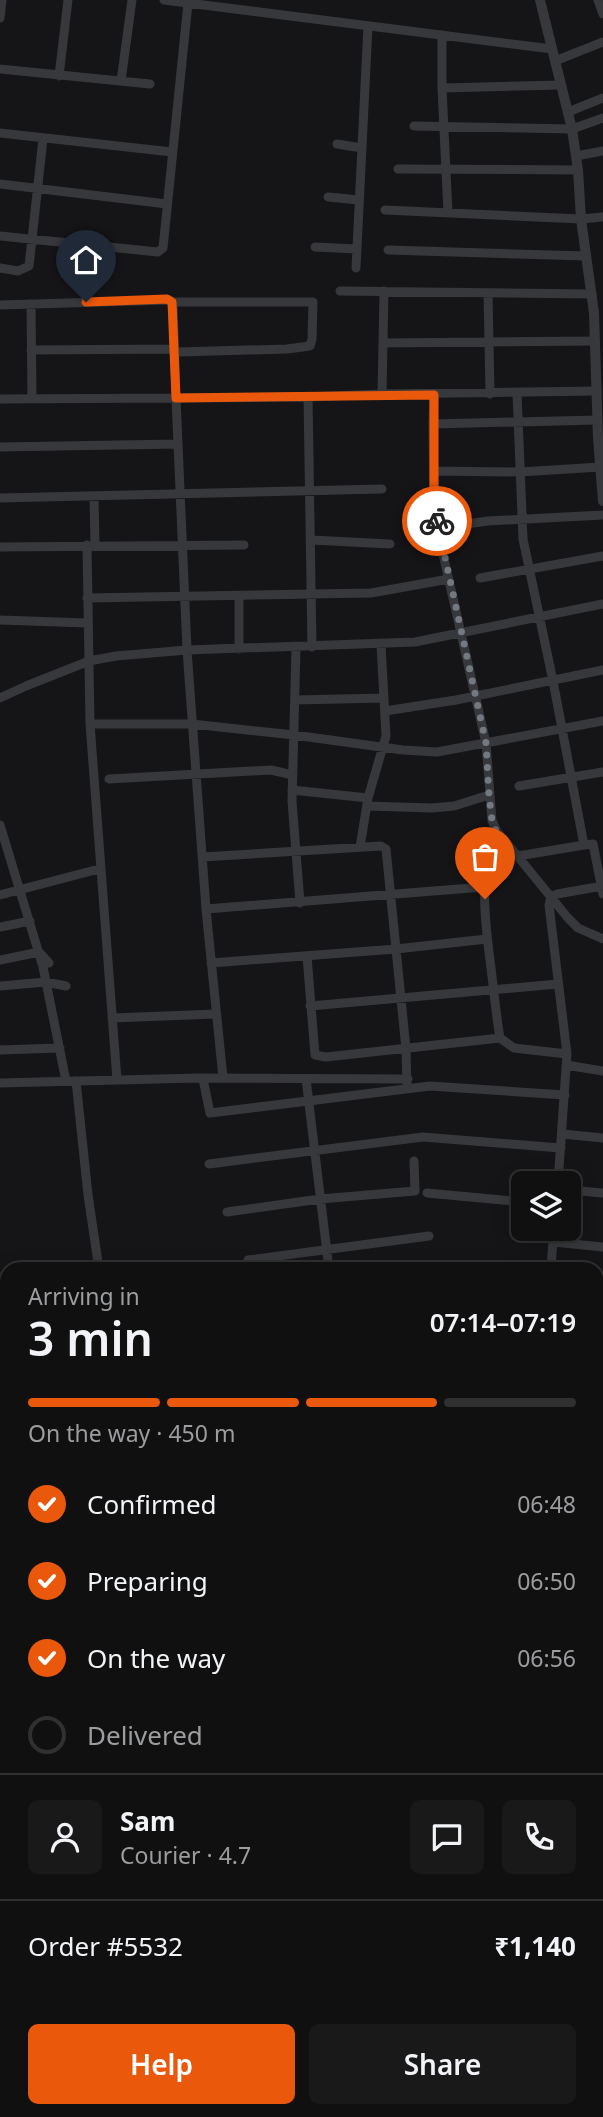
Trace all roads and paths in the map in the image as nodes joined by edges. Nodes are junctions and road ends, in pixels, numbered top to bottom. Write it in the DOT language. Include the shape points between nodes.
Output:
graph roads {
  1 [pos="2,0"];
  2 [pos="68,0"];
  3 [pos="131,0"];
  4 [pos="164,0"];
  5 [pos="540,0"];
  6 [pos="598,0"];
  7 [pos="188,3"];
  8 [pos="603,14"];
  9 [pos="0,19"];
  10 [pos="368,26"];
  11 [pos="442,35"];
  12 [pos="603,42"];
  13 [pos="552,49"];
  14 [pos="555,61"];
  15 [pos="0,69"];
  16 [pos="59,76"];
  17 [pos="121,81"];
  18 [pos="150,84"];
  19 [pos="561,85"];
  20 [pos="442,88"];
  21 [pos="603,98"];
  22 [pos="568,112"];
  23 [pos="603,118"];
  24 [pos="414,126"];
  25 [pos="443,127"];
  26 [pos="572,129"];
  27 [pos="0,132"];
  28 [pos="43,139"];
  29 [pos="337,144"];
  30 [pos="362,148"];
  31 [pos="603,151"];
  32 [pos="172,152"];
  33 [pos="576,156"];
  34 [pos="446,168"];
  35 [pos="398,169"];
  36 [pos="578,170"];
  37 [pos="0,184"];
  38 [pos="38,187"];
  39 [pos="328,197"];
  40 [pos="359,200"];
  41 [pos="166,204"];
  42 [pos="385,210"];
  43 [pos="448,213"];
  44 [pos="603,218"];
  45 [pos="581,219"];
  46 [pos="0,236"];
  47 [pos="32,240"];
  48 [pos="315,247"];
  49 [pos="357,249"];
  50 [pos="388,250"];
  51 [pos="586,256"];
  52 [pos="0,268"];
  53 [pos="356,268"];
  54 [pos="340,291"];
  55 [pos="384,291"];
  56 [pos="488,293"];
  57 [pos="592,294"];
  58 [pos="172,302"];
  59 [pos="31,304"];
  60 [pos="0,305"];
  61 [pos="598,313"];
  62 [pos="595,341"];
  63 [pos="489,342"];
  64 [pos="383,343"];
  65 [pos="174,349"];
  66 [pos="31,350"];
  67 [pos="599,365"];
  68 [pos="597,391"];
  69 [pos="517,393"];
  70 [pos="382,394"];
  71 [pos="490,394"];
  72 [pos="434,395"];
  73 [pos="308,397"];
  74 [pos="0,398"];
  75 [pos="32,398"];
  76 [pos="176,398"];
  77 [pos="600,406"];
  78 [pos="597,420"];
  79 [pos="433,424"];
  80 [pos="519,424"];
  81 [pos="177,444"];
  82 [pos="0,447"];
  83 [pos="600,467"];
  84 [pos="434,471"];
  85 [pos="520,472"];
  86 [pos="382,489"];
  87 [pos="309,490"];
  88 [pos="180,494"];
  89 [pos="94,497"];
  90 [pos="0,498"];
  91 [pos="603,501"];
  92 [pos="603,515"];
  93 [pos="521,519"];
  94 [pos="437,528"];
  95 [pos="311,540"];
  96 [pos="390,544"];
  97 [pos="91,545"];
  98 [pos="244,545"];
  99 [pos="182,546"];
  100 [pos="0,547"];
  101 [pos="603,556"];
  102 [pos="529,568"];
  103 [pos="449,579"];
  104 [pos="480,579"];
  105 [pos="311,594"];
  106 [pos="184,597"];
  107 [pos="239,597"];
  108 [pos="87,598"];
  109 [pos="603,604"];
  110 [pos="540,618"];
  111 [pos="0,620"];
  112 [pos="87,623"];
  113 [pos="462,632"];
  114 [pos="381,645"];
  115 [pos="296,648"];
  116 [pos="312,648"];
  117 [pos="239,649"];
  118 [pos="187,650"];
  119 [pos="89,661"];
  120 [pos="603,670"];
  121 [pos="553,681"];
  122 [pos="477,696"];
  123 [pos="0,698"];
  124 [pos="384,698"];
  125 [pos="295,700"];
  126 [pos="385,711"];
  127 [pos="603,721"];
  128 [pos="90,724"];
  129 [pos="192,724"];
  130 [pos="562,729"];
  131 [pos="294,735"];
  132 [pos="486,743"];
  133 [pos="384,747"];
  134 [pos="603,772"];
  135 [pos="196,773"];
  136 [pos="293,775"];
  137 [pos="572,777"];
  138 [pos="109,779"];
  139 [pos="519,786"];
  140 [pos="292,790"];
  141 [pos="489,795"];
  142 [pos="367,802"];
  143 [pos="496,831"];
  144 [pos="1,832"];
  145 [pos="593,844"];
  146 [pos="360,847"];
  147 [pos="296,851"];
  148 [pos="518,856"];
  149 [pos="202,857"];
  150 [pos="12,860"];
  151 [pos="0,863"];
  152 [pos="99,869"];
  153 [pos="484,887"];
  154 [pos="603,889"];
  155 [pos="20,890"];
  156 [pos="0,895"];
  157 [pos="391,896"];
  158 [pos="551,897"];
  159 [pos="300,903"];
  160 [pos="206,909"];
  161 [pos="30,921"];
  162 [pos="0,927"];
  163 [pos="487,939"];
  164 [pos="603,939"];
  165 [pos="397,949"];
  166 [pos="39,952"];
  167 [pos="307,956"];
  168 [pos="0,960"];
  169 [pos="49,963"];
  170 [pos="211,963"];
  171 [pos="46,982"];
  172 [pos="558,984"];
  173 [pos="0,986"];
  174 [pos="65,986"];
  175 [pos="494,989"];
  176 [pos="401,999"];
  177 [pos="310,1006"];
  178 [pos="216,1014"];
  179 [pos="112,1018"];
  180 [pos="500,1038"];
  181 [pos="60,1048"];
  182 [pos="407,1049"];
  183 [pos="0,1050"];
  184 [pos="566,1060"];
  185 [pos="603,1071"];
  186 [pos="203,1079"];
  187 [pos="223,1079"];
  188 [pos="306,1079"];
  189 [pos="117,1080"];
  190 [pos="71,1081"];
  191 [pos="0,1083"];
  192 [pos="407,1083"];
  193 [pos="565,1095"];
  194 [pos="308,1103"];
  195 [pos="562,1134"];
  196 [pos="603,1138"];
  197 [pos="561,1149"];
  198 [pos="314,1150"];
  199 [pos="414,1161"];
  200 [pos="209,1164"];
  201 [pos="559,1171"];
  202 [pos="581,1191"];
  203 [pos="427,1193"];
  204 [pos="603,1193"];
  205 [pos="320,1199"];
  206 [pos="511,1201"];
  207 [pos="227,1212"];
  208 [pos="429,1236"];
  209 [pos="553,1242"];
  210 [pos="603,1247"];
  211 [pos="326,1249"];
  212 [pos="248,1260"];
  213 [pos="98,1262"];
  214 [pos="328,1262"];
  215 [pos="551,1262"];
  1 -- 9 [label="street"];
  2 -- 16 [label="street"];
  3 -- 17 [label="street"];
  4 -- 7 [label="street"];
  5 -- 13 [label="street"];
  6 -- 8 [label="street"];
  7 -- 10 [label="street"];
  7 -- 32 [label="street"];
  10 -- 11 [label="street"];
  10 -- 30 [label="street"];
  11 -- 13 [label="street"];
  11 -- 20 [label="street"];
  12 -- 14 [label="street"];
  13 -- 14 [label="street"];
  14 -- 19 [label="street"];
  15 -- 16 [label="street"];
  16 -- 17 [label="street"];
  17 -- 18 [label="street"];
  19 -- 20 [label="street"];
  19 -- 22 [label="street"];
  20 -- 25 [label="street"];
  21 -- 22 [label="street"];
  22 -- 26 [label="street"];
  23 -- 26 [label="street"];
  24 -- 25 [label="street"];
  25 -- 26 [label="street"];
  25 -- 34 [label="street"];
  26 -- 33 [label="street"];
  27 -- 28 [label="street"];
  28 -- 32 [label="street"];
  28 -- 38 [label="street"];
  29 -- 30 [label="street"];
  30 -- 40 [label="street"];
  31 -- 33 [label="street"];
  32 -- 41 [label="street"];
  33 -- 36 [label="street"];
  34 -- 35 [label="street"];
  34 -- 36 [label="street"];
  34 -- 43 [label="street"];
  36 -- 45 [label="street"];
  37 -- 38 [label="street"];
  38 -- 41 [label="street"];
  38 -- 47 [label="street"];
  39 -- 40 [label="street"];
  40 -- 49 [label="street"];
  41 -- 47 [label="street" via="164,244 158,252"];
  42 -- 43 [label="street"];
  43 -- 45 [label="street"];
  44 -- 45 [label="street"];
  45 -- 51 [label="street"];
  46 -- 47 [label="street"];
  47 -- 52 [label="street" via="29,266 18,271"];
  48 -- 49 [label="street"];
  49 -- 53 [label="street"];
  50 -- 51 [label="street"];
  51 -- 57 [label="street"];
  54 -- 55 [label="street"];
  55 -- 56 [label="street"];
  55 -- 64 [label="street"];
  56 -- 57 [label="street"];
  56 -- 63 [label="street"];
  57 -- 61 [label="street"];
  58 -- 59 [label="street"];
  58 -- 65 [label="street"];
  58 -- 65 [label="street" via="313,302 312,339 307,348"];
  59 -- 60 [label="street"];
  59 -- 66 [label="street"];
  61 -- 62 [label="street"];
  62 -- 63 [label="street"];
  62 -- 67 [label="street"];
  63 -- 64 [label="street"];
  63 -- 71 [label="street"];
  64 -- 70 [label="street"];
  65 -- 66 [label="street"];
  65 -- 76 [label="street"];
  66 -- 75 [label="street"];
  67 -- 68 [label="street"];
  68 -- 69 [label="street"];
  68 -- 77 [label="street"];
  69 -- 71 [label="street"];
  69 -- 80 [label="street"];
  70 -- 72 [label="street"];
  70 -- 73 [label="street"];
  71 -- 72 [label="street"];
  72 -- 79 [label="street"];
  73 -- 76 [label="street"];
  73 -- 87 [label="street"];
  74 -- 75 [label="street"];
  75 -- 76 [label="street"];
  76 -- 81 [label="street"];
  77 -- 78 [label="street"];
  78 -- 80 [label="street"];
  78 -- 83 [label="street"];
  79 -- 80 [label="street"];
  79 -- 84 [label="street"];
  80 -- 85 [label="street"];
  81 -- 82 [label="street"];
  81 -- 88 [label="street"];
  83 -- 85 [label="street"];
  83 -- 91 [label="street"];
  84 -- 85 [label="street"];
  84 -- 94 [label="street"];
  85 -- 93 [label="street"];
  86 -- 87 [label="street"];
  87 -- 88 [label="street"];
  87 -- 95 [label="street"];
  88 -- 89 [label="street"];
  88 -- 99 [label="street"];
  89 -- 90 [label="street"];
  89 -- 97 [label="street"];
  92 -- 93 [label="street"];
  93 -- 94 [label="street"];
  93 -- 102 [label="street"];
  94 -- 103 [label="street"];
  95 -- 96 [label="street"];
  95 -- 105 [label="street"];
  97 -- 99 [label="street"];
  97 -- 100 [label="street"];
  97 -- 108 [label="street"];
  98 -- 99 [label="street"];
  99 -- 106 [label="street"];
  101 -- 102 [label="street"];
  102 -- 104 [label="street"];
  102 -- 110 [label="street"];
  103 -- 105 [label="street" via="390,591"];
  103 -- 113 [label="street"];
  105 -- 107 [label="street"];
  105 -- 116 [label="street"];
  106 -- 107 [label="street"];
  106 -- 108 [label="street"];
  106 -- 118 [label="street"];
  107 -- 117 [label="street"];
  108 -- 112 [label="street"];
  109 -- 110 [label="street"];
  110 -- 113 [label="street"];
  110 -- 121 [label="street"];
  111 -- 112 [label="street"];
  112 -- 119 [label="street"];
  113 -- 114 [label="street"];
  113 -- 122 [label="street"];
  114 -- 116 [label="street"];
  114 -- 124 [label="street"];
  115 -- 116 [label="street"];
  115 -- 117 [label="street"];
  115 -- 125 [label="street"];
  117 -- 118 [label="street"];
  118 -- 119 [label="street"];
  118 -- 129 [label="street"];
  119 -- 123 [label="street"];
  119 -- 128 [label="street"];
  120 -- 121 [label="street"];
  121 -- 122 [label="street"];
  121 -- 130 [label="street"];
  122 -- 126 [label="street"];
  122 -- 132 [label="street"];
  124 -- 125 [label="street"];
  124 -- 126 [label="street"];
  125 -- 131 [label="street"];
  126 -- 133 [label="street"];
  127 -- 130 [label="street"];
  128 -- 129 [label="street"];
  128 -- 152 [label="street"];
  129 -- 131 [label="street"];
  129 -- 135 [label="street"];
  130 -- 132 [label="street"];
  130 -- 137 [label="street"];
  131 -- 133 [label="street"];
  131 -- 136 [label="street"];
  132 -- 133 [label="street" via="437,752"];
  132 -- 141 [label="street"];
  133 -- 142 [label="street"];
  134 -- 137 [label="street"];
  135 -- 136 [label="street" via="271,771"];
  135 -- 138 [label="street"];
  135 -- 149 [label="street"];
  136 -- 140 [label="street"];
  137 -- 139 [label="street"];
  137 -- 145 [label="street"];
  140 -- 142 [label="street"];
  140 -- 147 [label="street"];
  141 -- 142 [label="street" via="432,808"];
  141 -- 143 [label="street"];
  142 -- 146 [label="street"];
  143 -- 148 [label="street"];
  143 -- 153 [label="street"];
  144 -- 150 [label="street"];
  145 -- 148 [label="street"];
  145 -- 154 [label="street"];
  146 -- 147 [label="street"];
  146 -- 157 [label="street" via="386,849"];
  147 -- 149 [label="street"];
  147 -- 159 [label="street"];
  148 -- 158 [label="street"];
  149 -- 160 [label="street"];
  150 -- 151 [label="street"];
  150 -- 155 [label="street"];
  152 -- 155 [label="street"];
  152 -- 179 [label="street"];
  153 -- 157 [label="street"];
  153 -- 163 [label="street"];
  154 -- 158 [label="street" via="572,890"];
  155 -- 156 [label="street"];
  155 -- 161 [label="street"];
  157 -- 159 [label="street"];
  157 -- 165 [label="street"];
  158 -- 164 [label="street" via="578,928"];
  158 -- 172 [label="street"];
  159 -- 160 [label="street"];
  160 -- 170 [label="street"];
  161 -- 162 [label="street"];
  161 -- 166 [label="street"];
  163 -- 165 [label="street"];
  163 -- 175 [label="street"];
  165 -- 167 [label="street"];
  165 -- 176 [label="street"];
  166 -- 168 [label="street"];
  166 -- 169 [label="street"];
  166 -- 171 [label="street"];
  167 -- 170 [label="street"];
  167 -- 177 [label="street"];
  170 -- 178 [label="street"];
  171 -- 173 [label="street"];
  171 -- 174 [label="street"];
  171 -- 181 [label="street"];
  172 -- 175 [label="street"];
  172 -- 184 [label="street"];
  175 -- 176 [label="street"];
  175 -- 180 [label="street"];
  176 -- 177 [label="street"];
  176 -- 182 [label="street"];
  177 -- 182 [label="street" via="315,1055"];
  178 -- 179 [label="street"];
  178 -- 187 [label="street"];
  179 -- 189 [label="street"];
  180 -- 182 [label="street"];
  180 -- 184 [label="street" via="514,1048"];
  181 -- 183 [label="street"];
  181 -- 190 [label="street"];
  182 -- 192 [label="street"];
  184 -- 185 [label="street"];
  184 -- 193 [label="street"];
  186 -- 187 [label="street"];
  186 -- 189 [label="street"];
  186 -- 194 [label="street" via="209,1113"];
  187 -- 188 [label="street"];
  188 -- 192 [label="street"];
  188 -- 194 [label="street"];
  189 -- 190 [label="street"];
  190 -- 191 [label="street"];
  190 -- 213 [label="street"];
  192 -- 193 [label="street"];
  192 -- 194 [label="street"];
  193 -- 195 [label="street"];
  194 -- 198 [label="street"];
  195 -- 196 [label="street"];
  195 -- 197 [label="street"];
  197 -- 198 [label="street" via="423,1137"];
  197 -- 201 [label="street"];
  198 -- 200 [label="street"];
  198 -- 205 [label="street"];
  199 -- 205 [label="street" via="415,1191"];
  202 -- 204 [label="street"];
  203 -- 206 [label="street"];
  205 -- 207 [label="street"];
  205 -- 211 [label="street"];
  208 -- 211 [label="street"];
  209 -- 210 [label="street"];
  209 -- 215 [label="street"];
  211 -- 212 [label="street"];
  211 -- 214 [label="street"];
}
